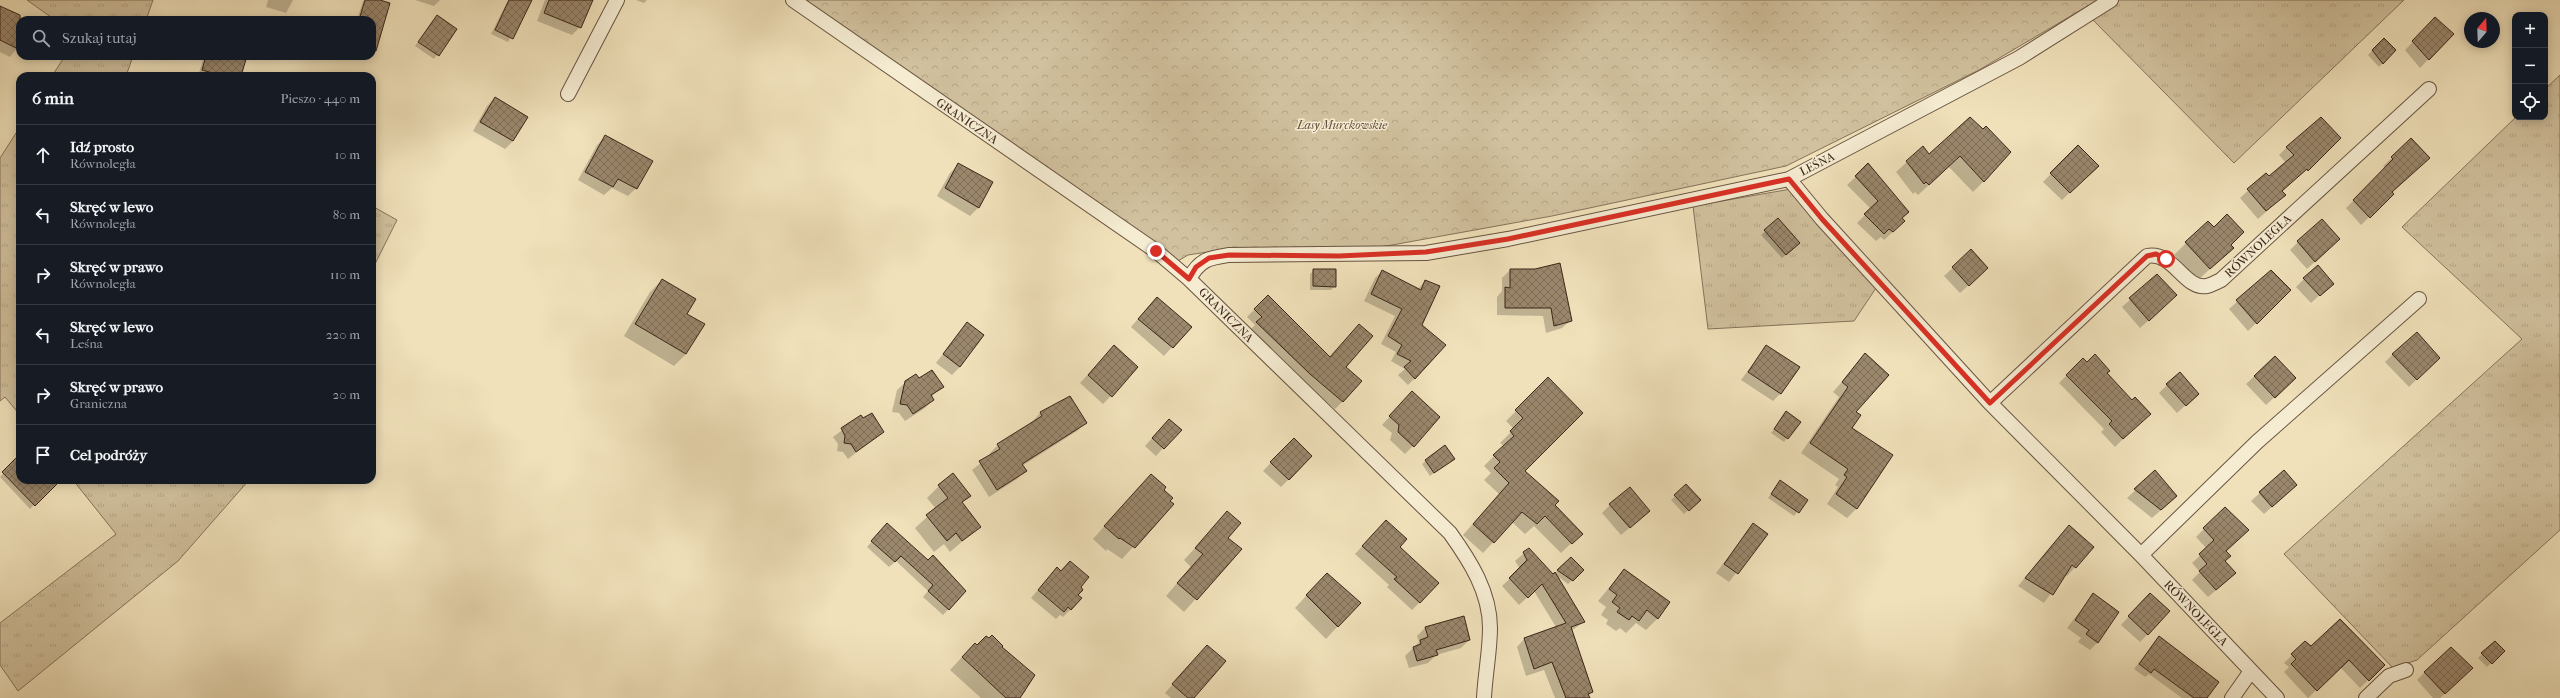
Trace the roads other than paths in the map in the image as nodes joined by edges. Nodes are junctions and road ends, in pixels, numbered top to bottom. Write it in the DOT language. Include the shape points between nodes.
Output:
graph roads {
  1 [pos="617,0"];
  2 [pos="793,0"];
  3 [pos="2111,0"];
  4 [pos="2429,89"];
  5 [pos="568,94"];
  6 [pos="1789,179"];
  7 [pos="1189,279"];
  8 [pos="2419,299"];
  9 [pos="1990,403"];
  10 [pos="2141,555"];
  11 [pos="2406,670"];
  12 [pos="2251,671"];
  13 [pos="1484,698"];
  14 [pos="2232,698"];
  15 [pos="2277,698"];
  16 [pos="2366,698"];
  1 -- 5 [label="street"];
  2 -- 7 [label="street, GRANICZNA" via="1156,251"];
  3 -- 6 [label="street, LEŚNA" via="2019,58"];
  4 -- 9 [label="street, RÓWNOLEGŁA" via="2222,280 2206,286 2195,285 2166,259 2156,254 2147,256"];
  6 -- 7 [label="street, LEŚNA" via="1508,239 1426,252 1339,256 1229,255 1209,258 1196,267"];
  6 -- 9 [label="street, RÓWNOLEGŁA" via="1822,219"];
  7 -- 13 [label="street, GRANICZNA" via="1450,533 1468,558 1483,591 1490,627"];
  8 -- 10 [label="street" via="2257,442"];
  9 -- 10 [label="street, RÓWNOLEGŁA"];
  10 -- 12 [label="street, RÓWNOLEGŁA"];
  11 -- 16 [label="street" via="2389,676"];
  12 -- 14 [label="street"];
  12 -- 15 [label="street, RÓWNOLEGŁA"];
}
